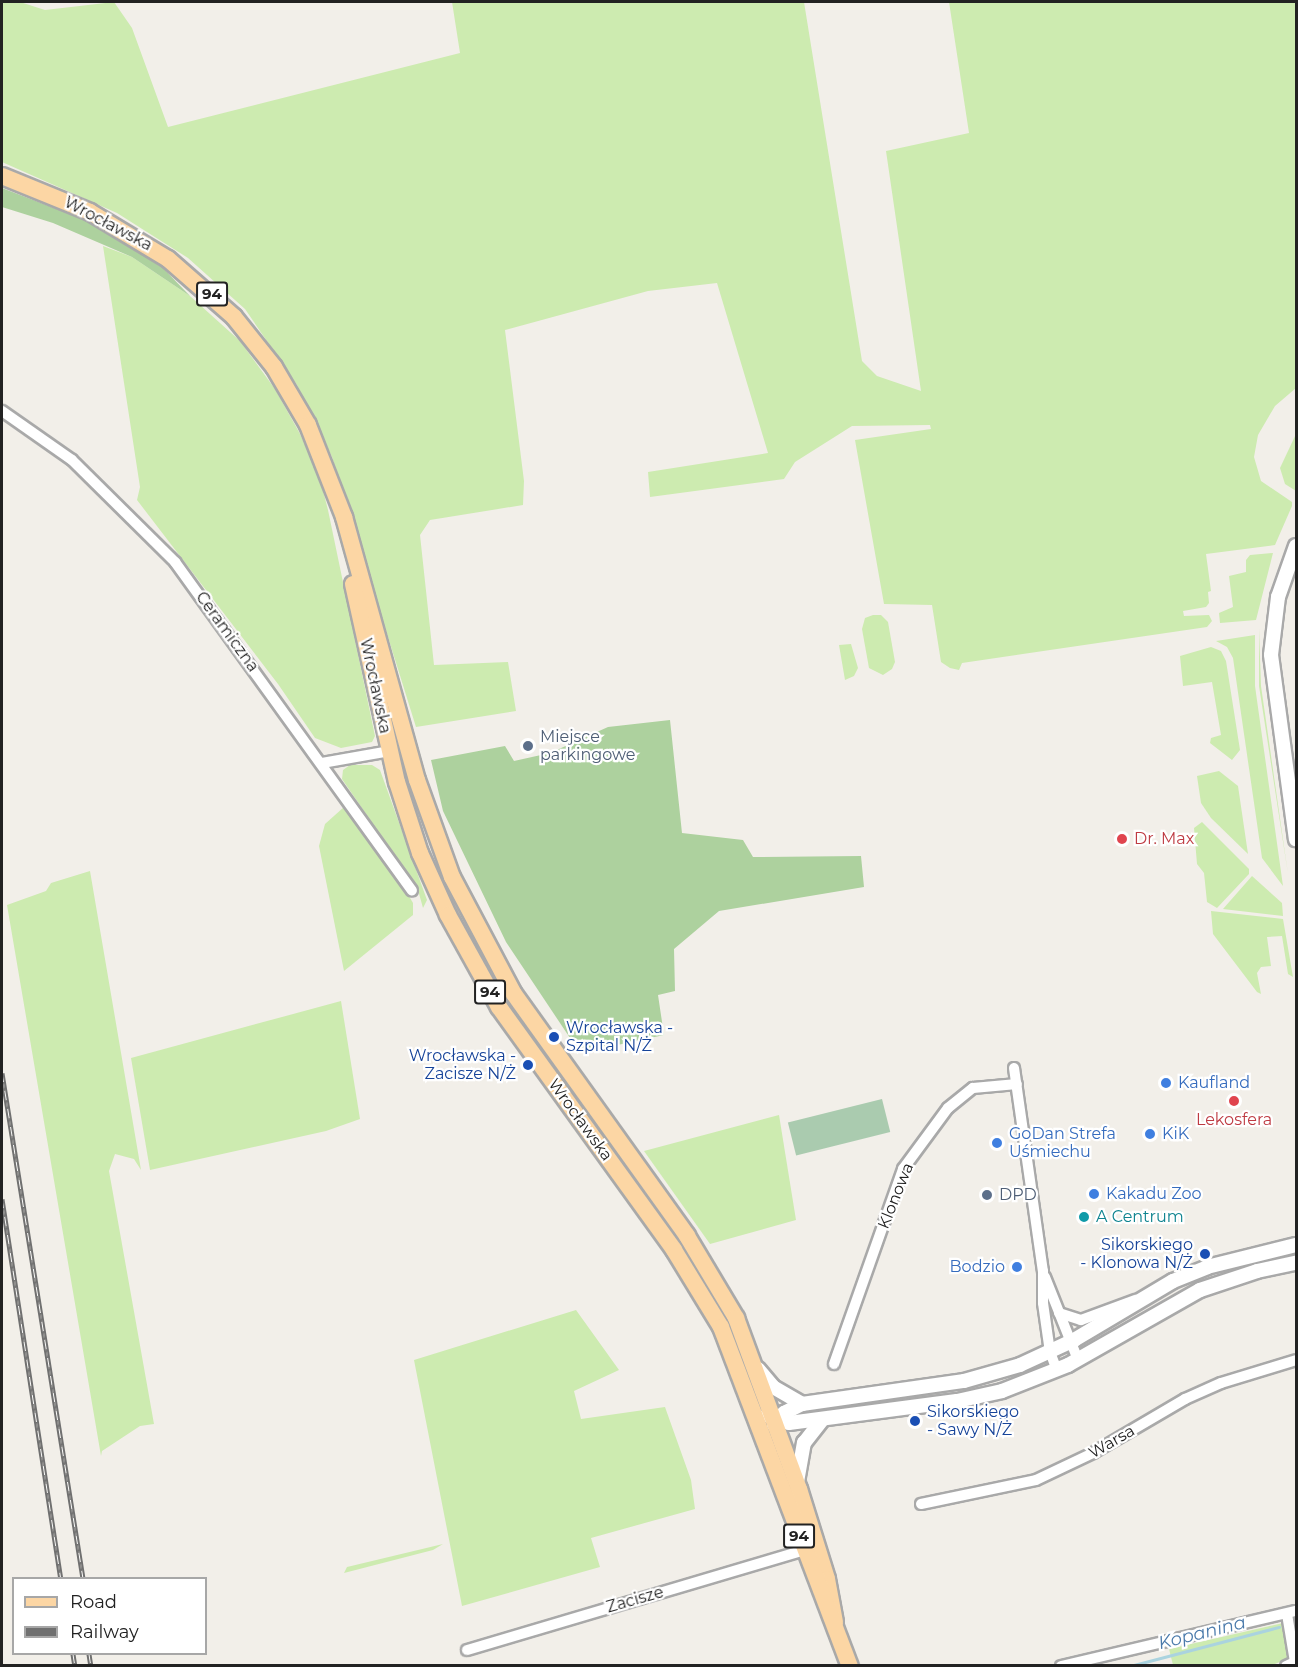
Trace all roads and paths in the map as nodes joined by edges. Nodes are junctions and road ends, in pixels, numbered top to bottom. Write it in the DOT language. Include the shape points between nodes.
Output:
graph roads {
  1 [pos="2,176"];
  2 [pos="2,411"];
  3 [pos="336,500"];
  4 [pos="1295,554"];
  5 [pos="390,751"];
  6 [pos="322,764"];
  7 [pos="1296,839"];
  8 [pos="412,891"];
  9 [pos="1014,1068"];
  10 [pos="1017,1083"];
  11 [pos="1296,1245"];
  12 [pos="1296,1263"];
  13 [pos="1043,1271"];
  14 [pos="1141,1299"];
  15 [pos="1059,1313"];
  16 [pos="1071,1342"];
  17 [pos="1050,1353"];
  18 [pos="1078,1359"];
  19 [pos="1296,1360"];
  20 [pos="834,1364"];
  21 [pos="758,1369"];
  22 [pos="1057,1370"];
  23 [pos="748,1393"];
  24 [pos="802,1404"];
  25 [pos="776,1420"];
  26 [pos="822,1420"];
  27 [pos="768,1448"];
  28 [pos="797,1482"];
  29 [pos="921,1504"];
  30 [pos="804,1550"];
  31 [pos="1292,1612"];
  32 [pos="835,1622"];
  33 [pos="467,1650"];
  34 [pos="850,1665"];
  35 [pos="1061,1665"];
  36 [pos="1286,1665"];
  1 -- 3 [label="main road, Wrocławska / 94" via="133,234 204,286 274,367 308,425"];
  2 -- 6 [label="street, Ceramiczna" via="72,460 175,562"];
  3 -- 5 [label="main road, Wrocławska / 94"];
  3 -- 21 [label="main road, Wrocławska / 94" via="395,691 427,813 465,907 514,994 701,1257 736,1318"];
  4 -- 7 [label="street" via="1274,614 1271,665"];
  5 -- 6 [label="street"];
  5 -- 23 [label="main road, Wrocławska / 94" via="420,853 474,966 499,1007 698,1286 721,1327"];
  6 -- 8 [label="street, Ceramiczna"];
  9 -- 10 [label="street"];
  10 -- 13 [label="street"];
  10 -- 20 [label="street, Klonowa" via="973,1088 948,1108 903,1169"];
  11 -- 14 [label="street" via="1207,1267"];
  12 -- 18 [label="street" via="1200,1290 1153,1313"];
  13 -- 15 [label="street"];
  13 -- 17 [label="street"];
  14 -- 15 [label="street" via="1081,1320"];
  14 -- 16 [label="street"];
  15 -- 16 [label="street"];
  16 -- 17 [label="street"];
  16 -- 18 [label="street"];
  17 -- 22 [label="street"];
  17 -- 24 [label="street" via="982,1377"];
  18 -- 22 [label="street"];
  19 -- 29 [label="street, Warsa" via="1221,1383 1185,1399 1093,1453 1036,1480"];
  21 -- 24 [label="street" via="773,1387"];
  21 -- 25 [label="main road, Wrocławska / 94"];
  22 -- 26 [label="street" via="976,1398"];
  23 -- 25 [label="street"];
  23 -- 27 [label="main road, Wrocławska / 94"];
  24 -- 25 [label="street"];
  25 -- 26 [label="street"];
  25 -- 27 [label="street" via="769,1432"];
  25 -- 28 [label="main road, Wrocławska / 94"];
  26 -- 28 [label="street" via="804,1443"];
  27 -- 30 [label="main road, Wrocławska / 94"];
  28 -- 32 [label="main road, Wrocławska / 94" via="827,1579"];
  30 -- 32 [label="main road, Wrocławska / 94"];
  30 -- 33 [label="street, Zacisze"];
  31 -- 35 [label="street"];
  31 -- 36 [label="street" via="1295,1662"];
  32 -- 34 [label="main road, Wrocławska / 94"];
}
